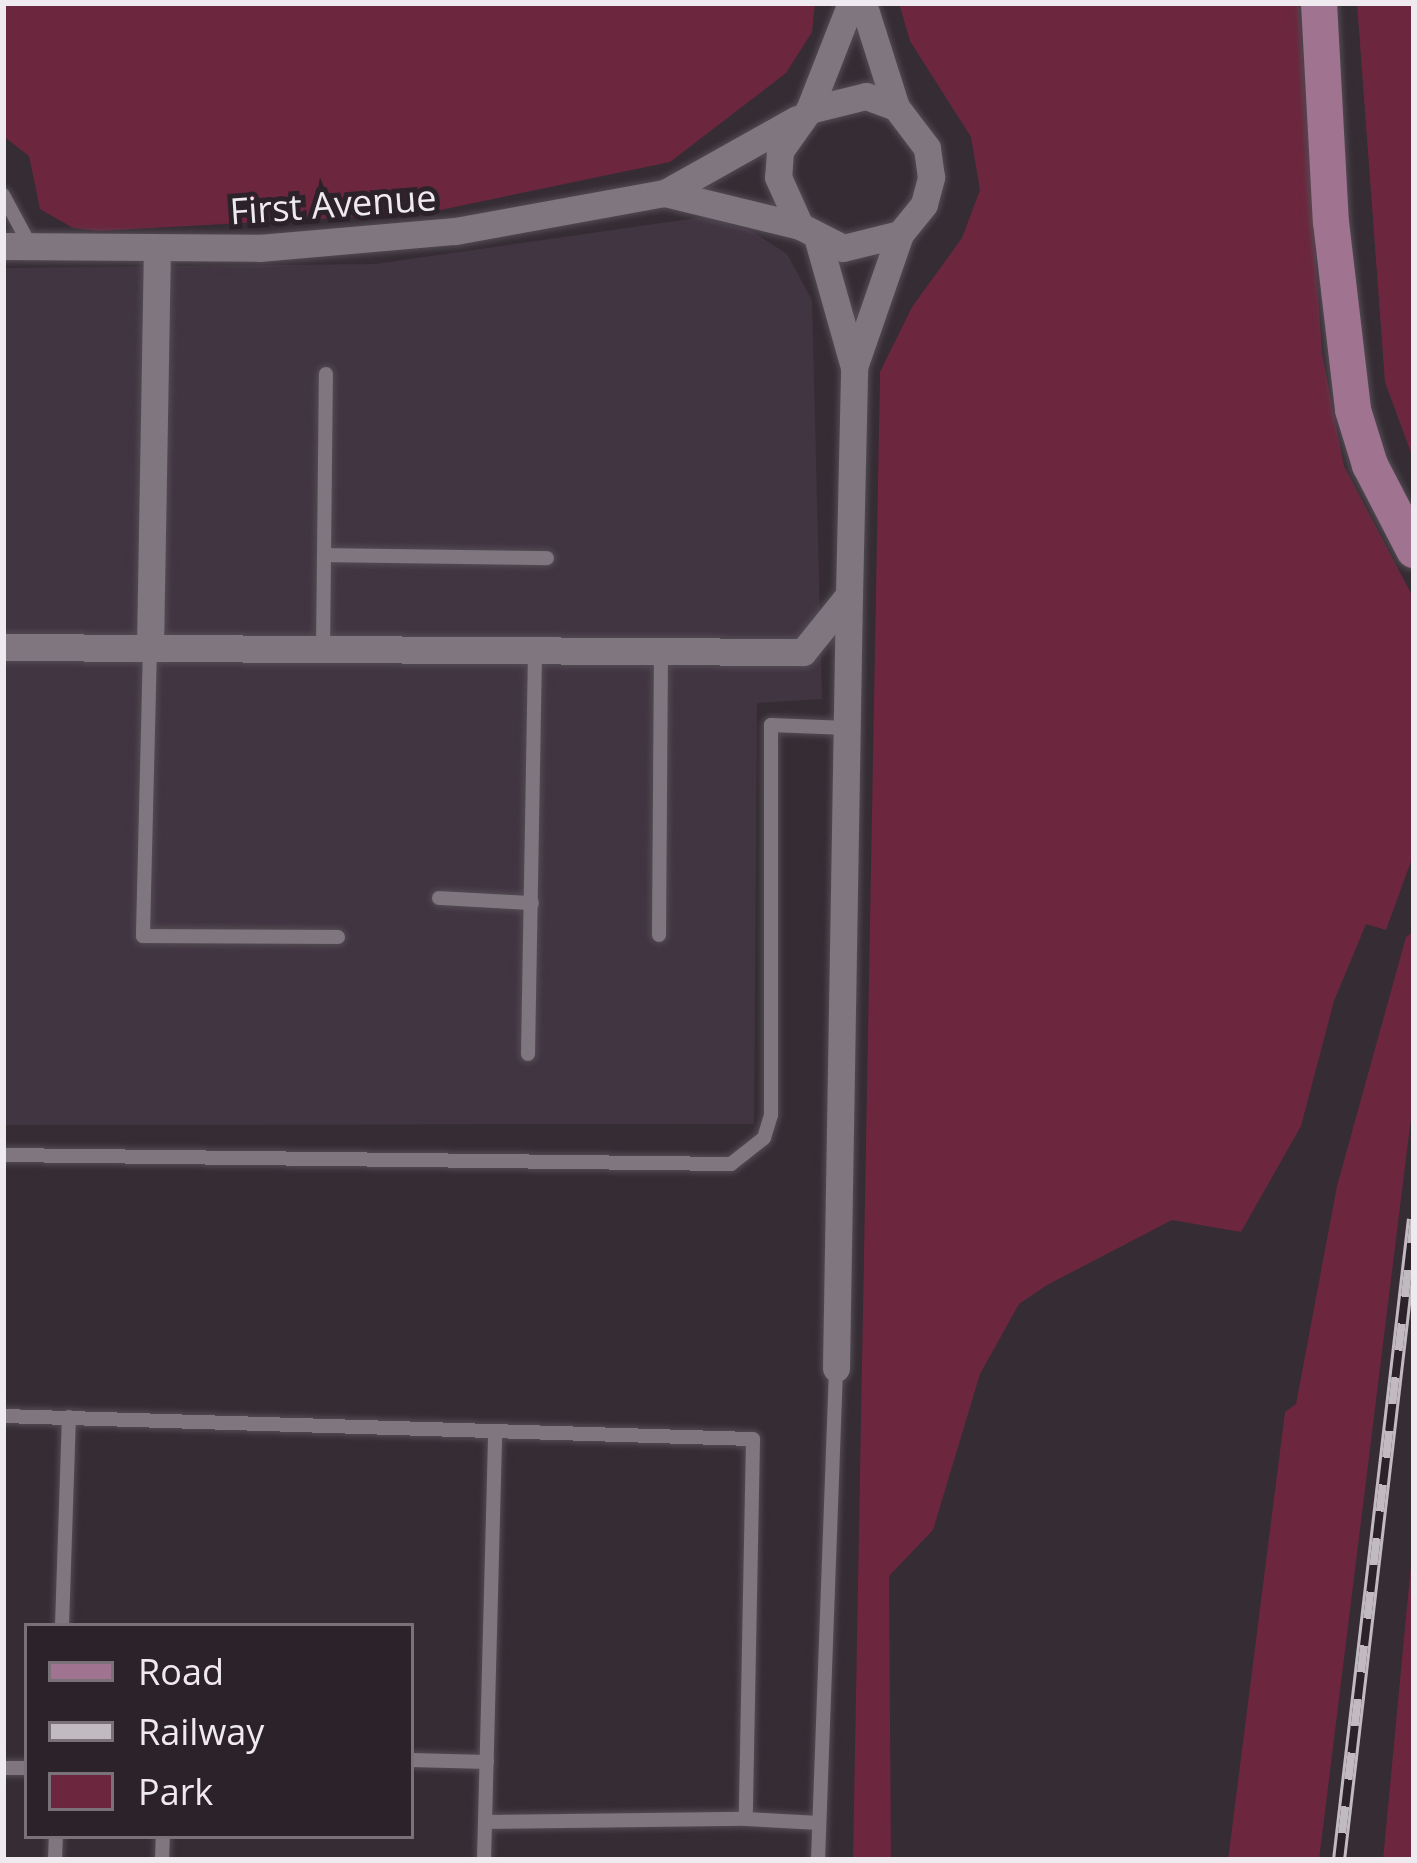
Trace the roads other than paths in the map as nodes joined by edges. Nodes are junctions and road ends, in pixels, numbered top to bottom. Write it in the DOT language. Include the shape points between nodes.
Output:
graph roads {
  1 [pos="851,3"];
  2 [pos="863,3"];
  3 [pos="1319,3"];
  4 [pos="896,107"];
  5 [pos="804,114"];
  6 [pos="665,193"];
  7 [pos="3,195"];
  8 [pos="809,233"];
  9 [pos="900,234"];
  10 [pos="17,247"];
  11 [pos="158,249"];
  12 [pos="854,367"];
  13 [pos="326,374"];
  14 [pos="1414,550"];
  15 [pos="324,554"];
  16 [pos="547,558"];
  17 [pos="848,595"];
  18 [pos="3,647"];
  19 [pos="150,647"];
  20 [pos="323,651"];
  21 [pos="535,654"];
  22 [pos="661,655"];
  23 [pos="847,728"];
  24 [pos="439,898"];
  25 [pos="532,903"];
  26 [pos="658,935"];
  27 [pos="338,937"];
  28 [pos="528,1054"];
  29 [pos="3,1155"];
  30 [pos="836,1368"];
  31 [pos="3,1416"];
  32 [pos="69,1417"];
  33 [pos="495,1431"];
  34 [pos="62,1623"];
  35 [pos="414,1760"];
  36 [pos="487,1762"];
  37 [pos="746,1819"];
  38 [pos="485,1822"];
  39 [pos="819,1823"];
  40 [pos="484,1860"];
  41 [pos="818,1860"];
  1 -- 5 [label="street"];
  2 -- 4 [label="street"];
  3 -- 14 [label="main road" via="1331,222 1353,410 1370,465"];
  4 -- 5 [label="street" via="866,96"];
  4 -- 9 [label="street" via="928,148 931,177 924,204"];
  5 -- 6 [label="street, First Avenue"];
  5 -- 8 [label="street" via="780,152 778,177"];
  6 -- 8 [label="street, First Avenue"];
  6 -- 11 [label="street, First Avenue" via="329,245"];
  7 -- 10 [label="lane"];
  8 -- 9 [label="street" via="859,247"];
  8 -- 12 [label="street"];
  9 -- 12 [label="street"];
  10 -- 11 [label="street, First Avenue"];
  11 -- 19 [label="street"];
  12 -- 17 [label="street"];
  13 -- 15 [label="lane"];
  15 -- 16 [label="lane"];
  15 -- 20 [label="lane"];
  17 -- 22 [label="street" via="803,652"];
  17 -- 23 [label="street"];
  18 -- 19 [label="street"];
  19 -- 20 [label="street"];
  19 -- 27 [label="lane" via="143,936"];
  20 -- 21 [label="street"];
  21 -- 22 [label="street"];
  21 -- 25 [label="lane"];
  22 -- 26 [label="lane"];
  23 -- 29 [label="lane" via="771,725 771,1114 764,1138 731,1164"];
  23 -- 30 [label="street"];
  24 -- 25 [label="lane"];
  25 -- 28 [label="lane"];
  30 -- 39 [label="lane"];
  31 -- 32 [label="lane"];
  32 -- 33 [label="lane"];
  32 -- 34 [label="lane"];
  33 -- 36 [label="lane"];
  33 -- 37 [label="lane" via="752,1439"];
  35 -- 36 [label="lane"];
  36 -- 38 [label="lane"];
  37 -- 38 [label="lane"];
  37 -- 39 [label="lane"];
  38 -- 40 [label="lane"];
  39 -- 41 [label="lane"];
}
